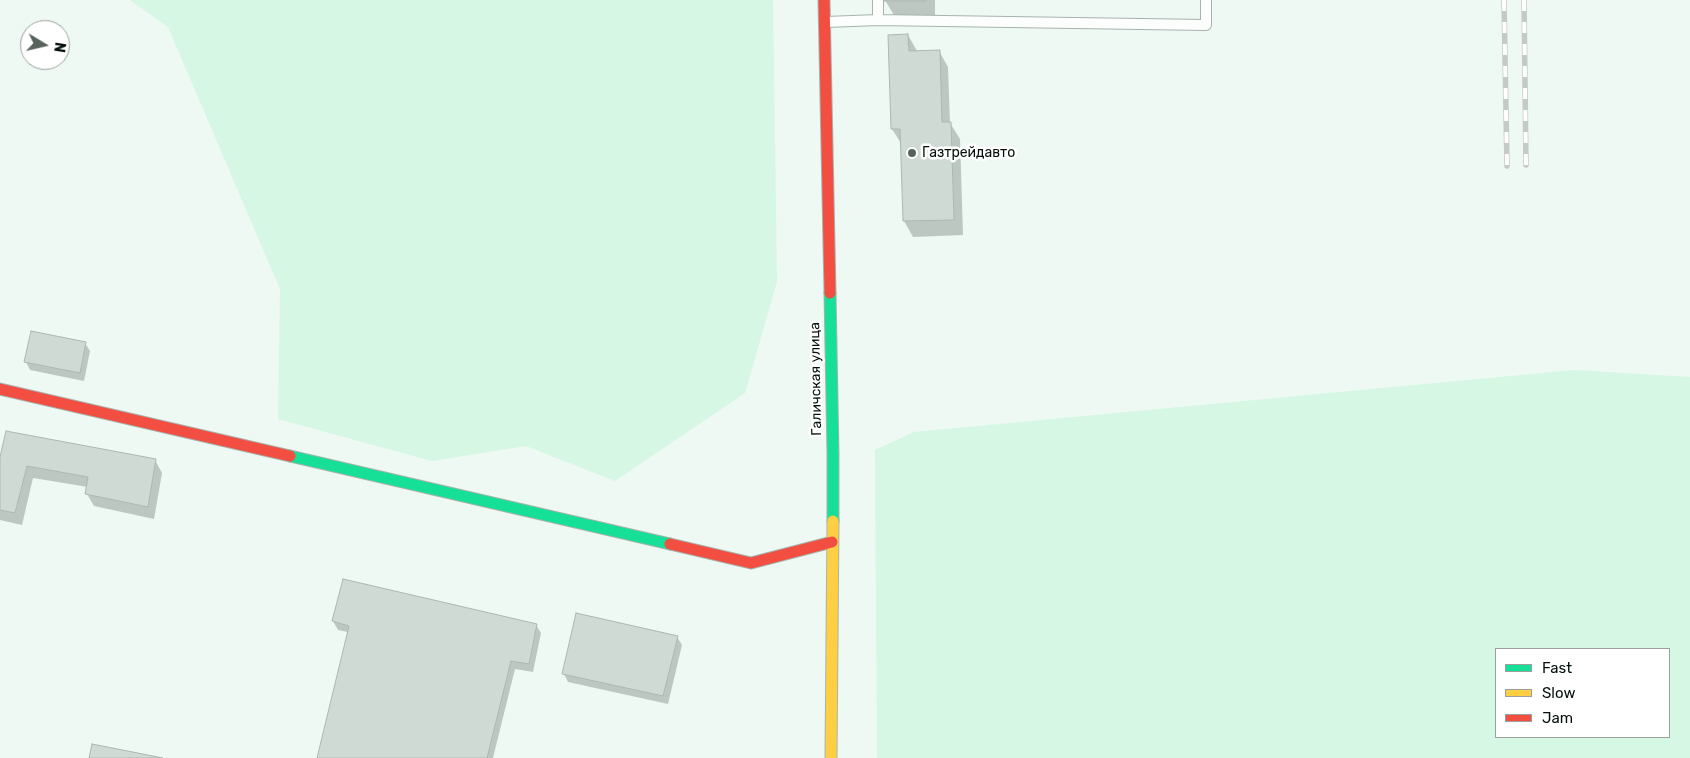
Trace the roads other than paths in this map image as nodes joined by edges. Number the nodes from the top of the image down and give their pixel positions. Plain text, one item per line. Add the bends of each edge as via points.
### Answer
1 (824, 0) edge
2 (878, 0) edge
3 (1206, 0) edge
4 (878, 20) junction
5 (824, 22) junction
6 (0, 389) edge
7 (832, 542) junction
8 (831, 758) edge

1 - 5 street, Галичская улица
2 - 4 lane
3 - 4 lane via 1206,25
4 - 5 lane
5 - 7 street, Галичская улица
6 - 7 street via 751,563
7 - 8 street, Галичская улица

